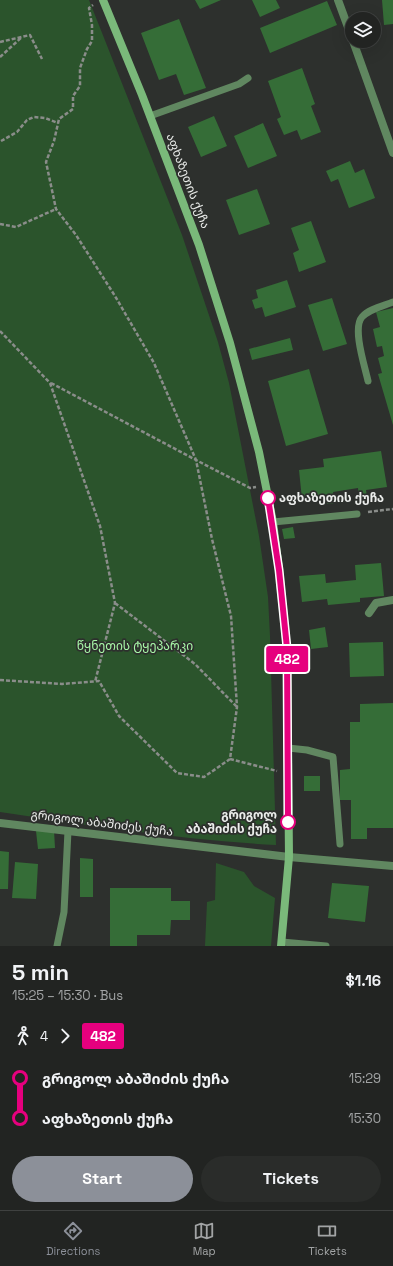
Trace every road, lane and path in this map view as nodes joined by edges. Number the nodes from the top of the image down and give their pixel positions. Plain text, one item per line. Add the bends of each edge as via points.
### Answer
1 (104, 0) edge
2 (338, 0) edge
3 (94, 4) dead end
4 (345, 19) edge
5 (23, 36) junction
6 (0, 42) edge
7 (356, 48) edge
8 (0, 57) edge
9 (42, 59) dead end
10 (248, 78) dead end
11 (150, 116) junction
12 (58, 123) junction
13 (1, 140) dead end
14 (393, 153) edge
15 (56, 209) junction
16 (0, 224) edge
17 (393, 302) edge
18 (0, 330) edge
19 (368, 381) dead end
20 (50, 382) junction
21 (196, 460) junction
22 (255, 487) dead end
23 (393, 509) edge
24 (360, 513) joint
25 (272, 522) junction
26 (393, 600) edge
27 (115, 603) junction
28 (369, 613) dead end
29 (0, 680) edge
30 (95, 682) junction
31 (237, 707) junction
32 (288, 748) junction
33 (230, 759) junction
34 (277, 771) dead end
35 (0, 823) edge
36 (68, 831) junction
37 (340, 844) dead end
38 (289, 857) junction
39 (393, 866) edge
40 (282, 944) edge
41 (57, 946) edge
42 (326, 946) edge

1 - 11 street, აფხაზეთის ქუჩა
2 - 4 street
3 - 12 path via 89,8 92,41 80,68 80,86 73,96 73,109 59,119
5 - 6 path
5 - 8 path
5 - 9 path via 30,35
7 - 14 street
10 - 11 lane via 239,84
11 - 25 street, აფხაზეთის ქუჩა via 200,245 230,343 259,452
12 - 13 path via 45,118 27,120 17,132
12 - 15 path via 46,162
15 - 16 path via 16,227
15 - 21 path via 111,290 154,363
17 - 19 lane via 371,310 358,324 358,338
18 - 20 path
20 - 21 path
20 - 27 path via 100,526
21 - 22 path via 250,488
21 - 31 path via 212,539 232,616
23 - 24 path
24 - 25 lane
25 - 32 street, აფხაზეთის ქუჩა via 287,648
26 - 28 street via 376,603
27 - 30 path
27 - 31 path via 195,664
29 - 30 path via 62,684
30 - 33 path via 99,681 119,716 177,773 204,777
31 - 33 path
32 - 37 lane via 333,757
32 - 38 street, აფხაზეთის ქუჩა
33 - 34 path
35 - 36 street, გრიგოლ აბაშიძეს ქუჩა
36 - 38 street, გრიგოლ აბაშიძეს ქუჩა
36 - 41 lane via 64,912
38 - 39 street, გრიგოლ აბაშიძეს ქუჩა
38 - 40 street, აფხაზეთის ქუჩა
40 - 42 lane

